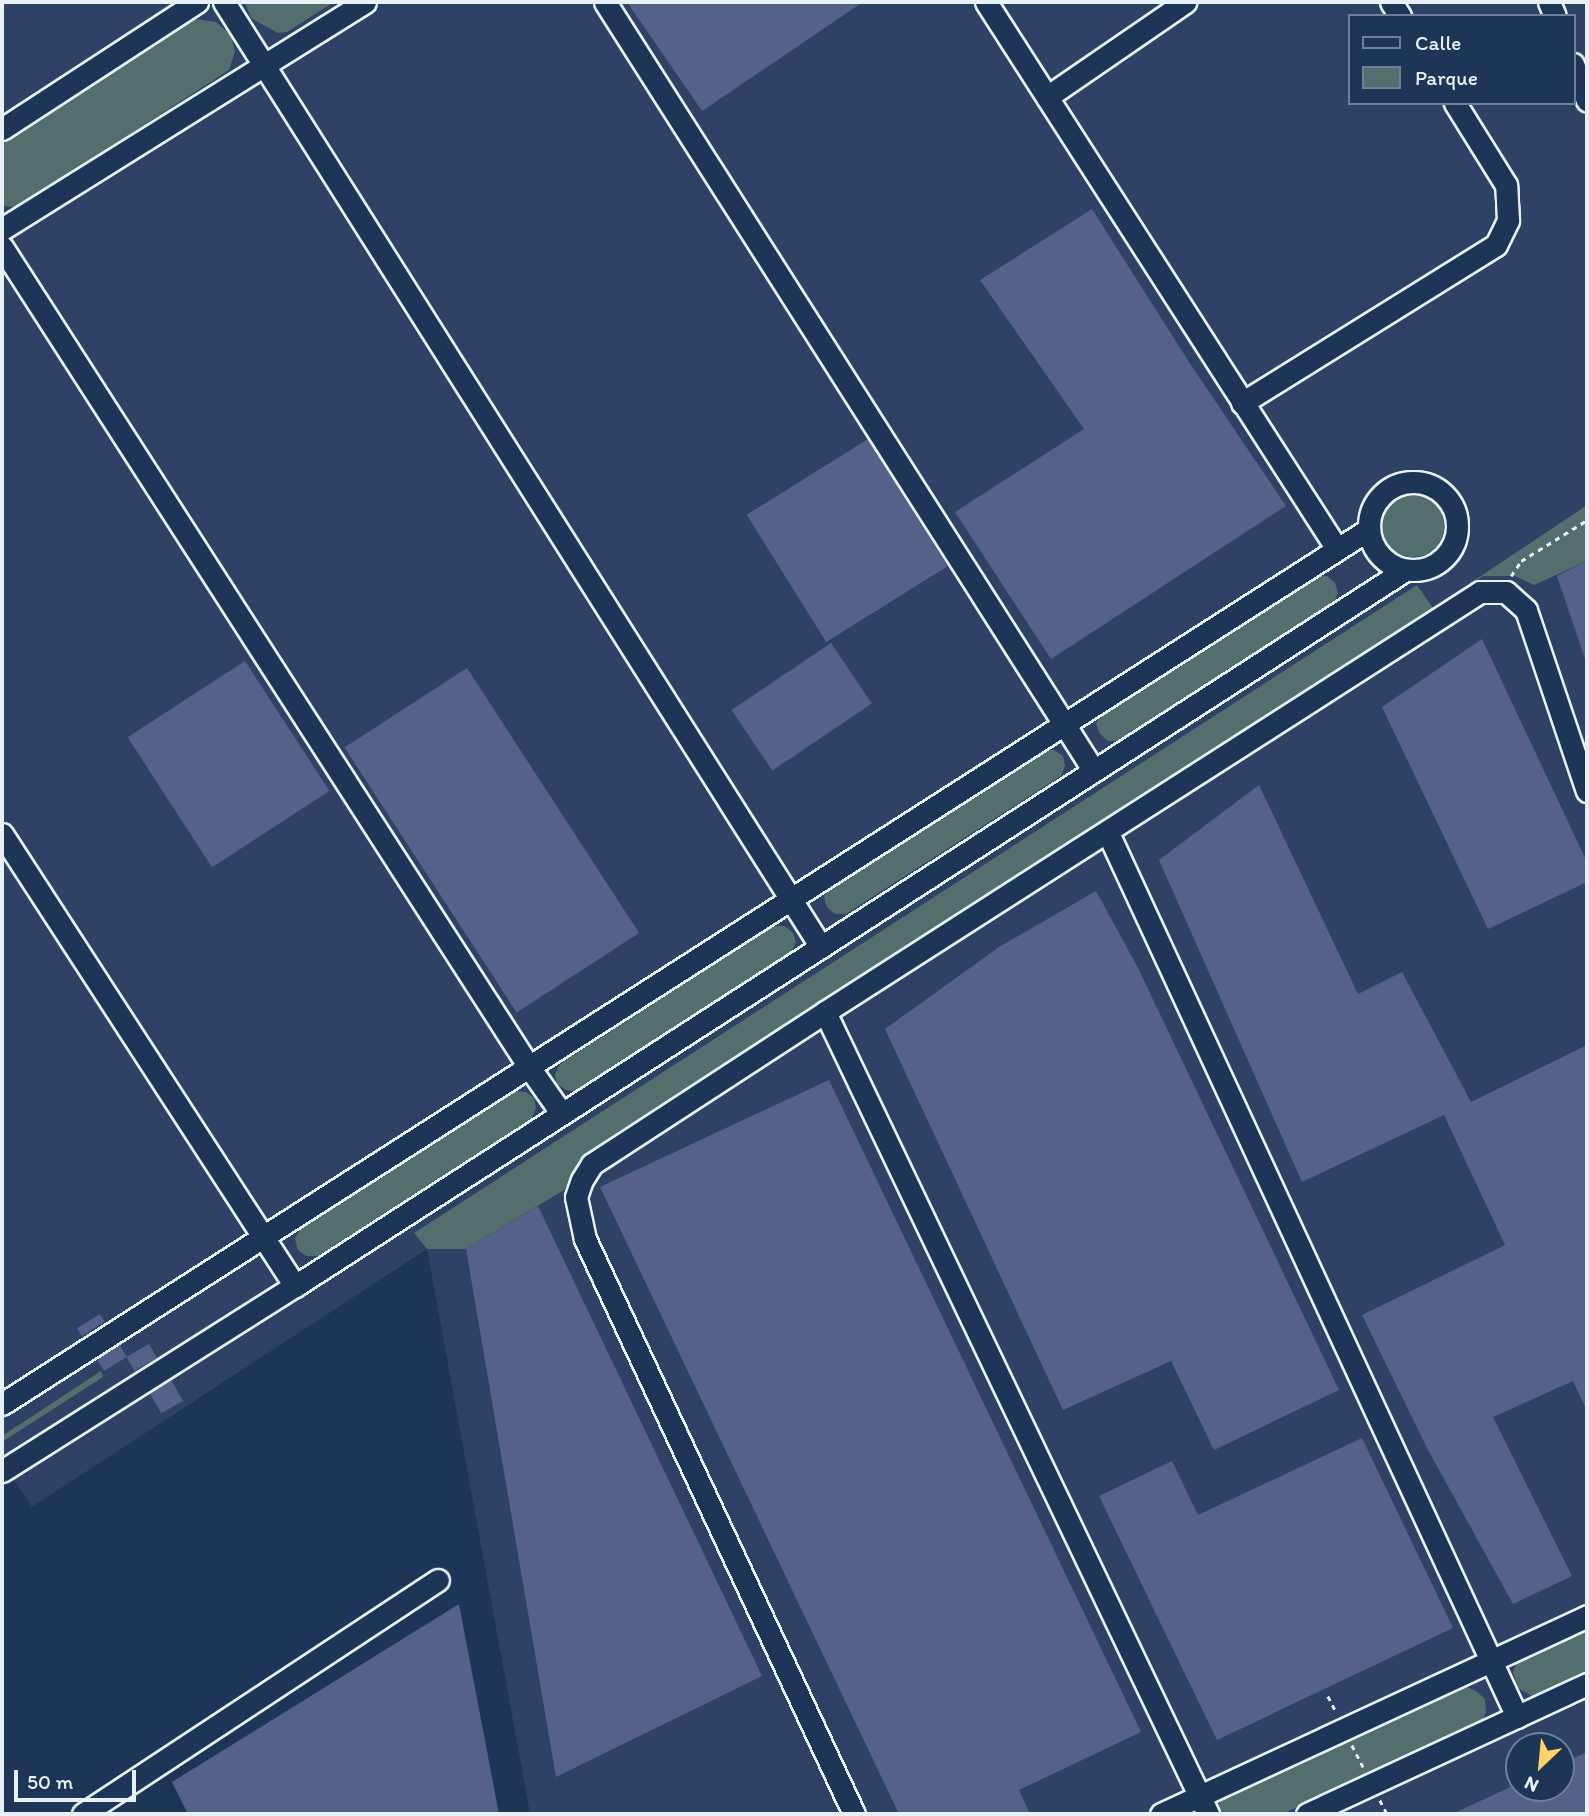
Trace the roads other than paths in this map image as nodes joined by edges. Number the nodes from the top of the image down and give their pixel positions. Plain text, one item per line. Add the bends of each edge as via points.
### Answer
1 (197, 2) edge
2 (224, 2) edge
3 (365, 2) edge
4 (605, 2) edge
5 (986, 2) edge
6 (1185, 2) edge
7 (265, 64) junction
8 (1575, 69) edge
9 (1047, 97) junction
10 (1587, 100) edge
11 (1456, 105) edge
12 (2, 129) edge
13 (2, 229) edge
14 (2, 247) edge
15 (1242, 403) junction
16 (1368, 529) junction
17 (1337, 550) junction
18 (1405, 570) junction
19 (1065, 723) junction
20 (1094, 771) junction
21 (1587, 791) edge
22 (1108, 833) junction
23 (2, 834) edge
24 (789, 900) junction
25 (821, 947) junction
26 (825, 1012) junction
27 (529, 1067) junction
28 (562, 1114) junction
29 (264, 1236) junction
30 (295, 1286) junction
31 (2, 1404) edge
32 (2, 1471) edge
33 (438, 1580) dead end
34 (1587, 1616) edge
35 (1491, 1661) junction
36 (1587, 1684) edge
37 (1517, 1717) junction
38 (1204, 1805) edge
39 (82, 1814) edge
40 (854, 1814) edge
41 (1161, 1814) edge
42 (1307, 1814) edge

1 - 12 lane
2 - 7 lane
3 - 7 lane
4 - 19 lane
5 - 9 lane
6 - 9 lane
7 - 13 lane
7 - 24 lane
8 - 10 lane
9 - 15 lane
11 - 15 lane via 1506,185 1508,220 1496,245
14 - 27 lane
15 - 17 lane
16 - 17 lane
16 - 18 lane via 1381,556
16 - 18 lane via 1377,500 1394,487 1417,482 1444,495 1457,519 1452,547 1433,566
17 - 19 lane
18 - 20 lane
19 - 20 lane
19 - 24 lane
20 - 25 lane
21 - 22 lane via 1526,610 1506,592 1480,592
22 - 26 lane
22 - 35 lane
23 - 29 lane
24 - 25 lane
24 - 27 lane
25 - 28 lane
26 - 38 lane
26 - 40 lane via 592,1164 576,1197 585,1239
27 - 28 lane
27 - 29 lane
28 - 30 lane
29 - 30 lane
29 - 31 lane
30 - 32 lane
33 - 39 lane
34 - 35 lane
35 - 37 lane
35 - 38 lane
36 - 37 lane
37 - 42 lane
38 - 41 lane

